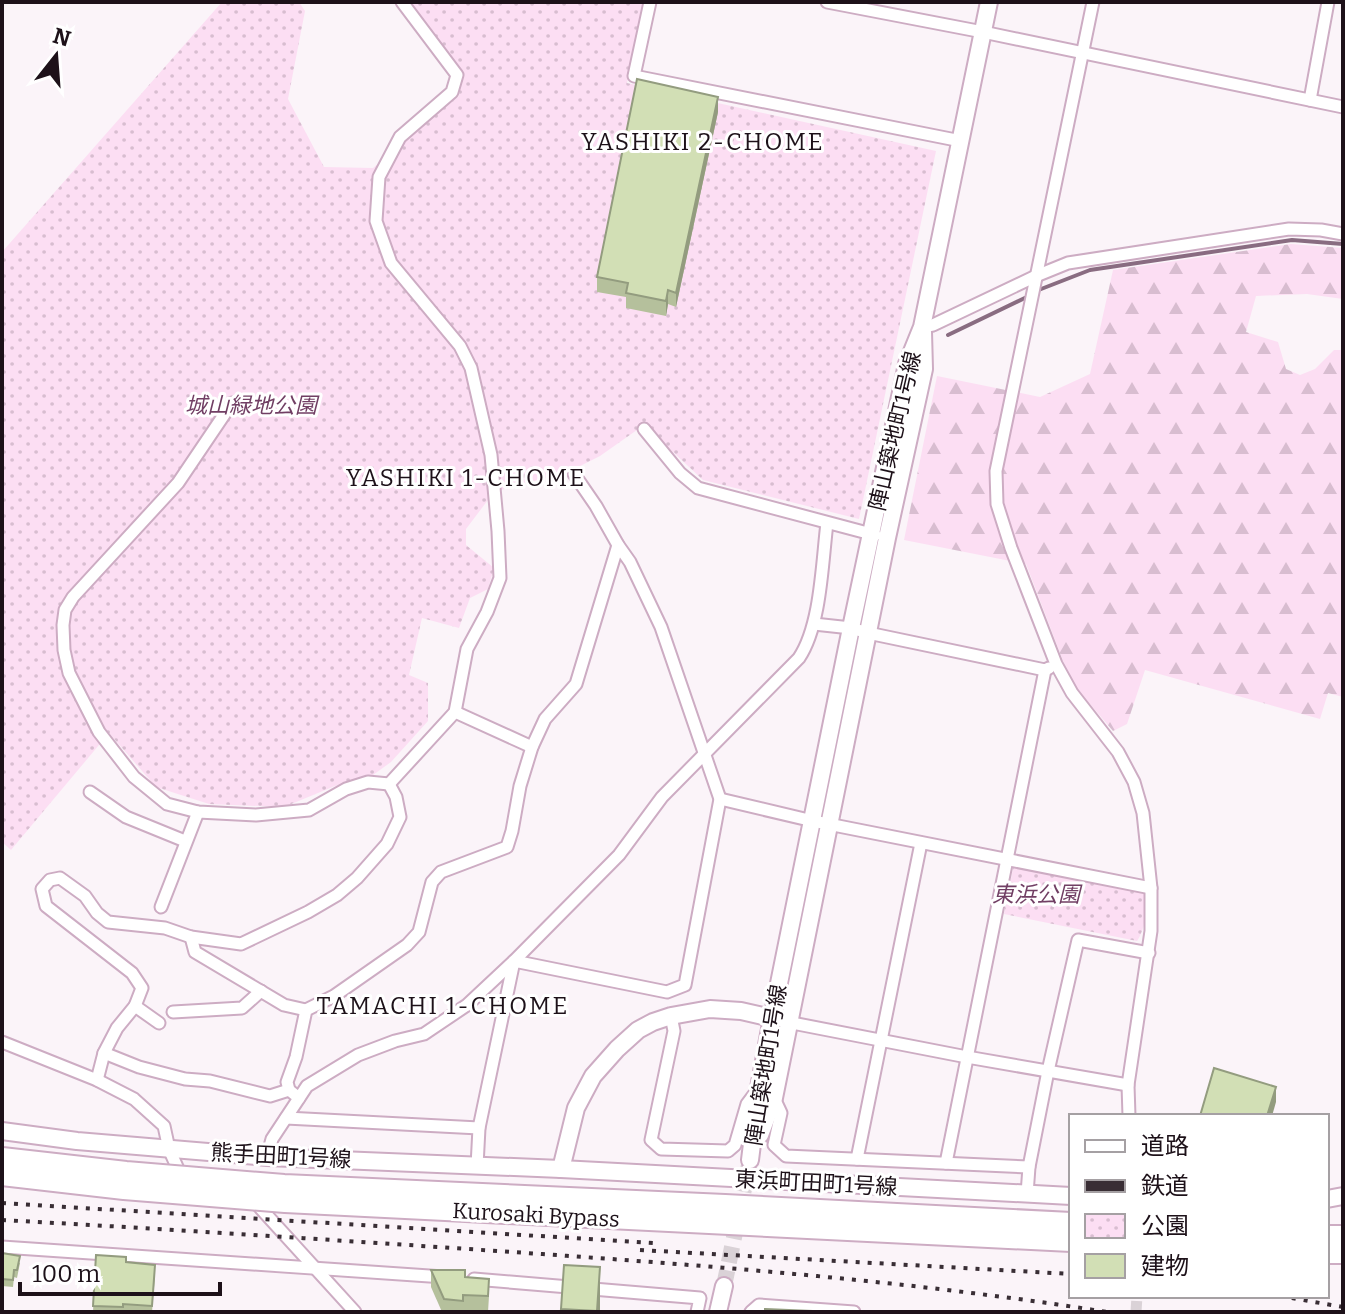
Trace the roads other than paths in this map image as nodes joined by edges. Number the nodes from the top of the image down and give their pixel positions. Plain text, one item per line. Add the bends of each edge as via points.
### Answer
1 (402, 2) edge
2 (650, 2) edge
3 (827, 2) edge
4 (989, 2) edge
5 (1093, 2) edge
6 (1328, 2) edge
7 (983, 32) junction
8 (1082, 53) junction
9 (1310, 100) junction
10 (1343, 107) edge
11 (961, 141) junction
12 (1343, 234) edge
13 (1035, 279) junction
14 (922, 327) junction
15 (232, 403) dead end
16 (644, 429) dead end
17 (574, 474) dead end
18 (827, 523) junction
19 (879, 536) junction
20 (618, 545) junction
21 (814, 624) junction
22 (851, 628) junction
23 (868, 633) junction
24 (1056, 664) junction
25 (1045, 670) junction
26 (455, 712) junction
27 (532, 747) junction
28 (706, 752) junction
29 (389, 784) junction
30 (90, 792) dead end
31 (720, 799) junction
32 (198, 812) junction
33 (813, 821) junction
34 (830, 825) junction
35 (185, 841) junction
36 (921, 843) junction
37 (1006, 859) junction
38 (1151, 888) junction
39 (161, 907) dead end
40 (191, 937) junction
41 (1149, 953) junction
42 (514, 961) junction
43 (261, 991) junction
44 (135, 1006) junction
45 (306, 1010) junction
46 (173, 1012) dead end
47 (671, 1016) junction
48 (772, 1018) junction
49 (790, 1022) junction
50 (159, 1023) dead end
51 (881, 1039) junction
52 (2, 1042) edge
53 (104, 1053) junction
54 (967, 1057) junction
55 (1048, 1071) junction
56 (97, 1080) junction
57 (1128, 1085) junction
58 (759, 1088) junction
59 (289, 1090) junction
60 (299, 1098) junction
61 (774, 1098) junction
62 (1129, 1114) edge
63 (286, 1118) junction
64 (479, 1128) junction
65 (2, 1131) edge
66 (169, 1149) junction
67 (267, 1157) junction
68 (2, 1158) edge
69 (857, 1159) junction
70 (946, 1163) junction
71 (477, 1166) junction
72 (1029, 1167) junction
73 (561, 1169) junction
74 (2, 1175) edge
75 (1027, 1194) junction
76 (1069, 1196) edge
77 (1069, 1223) edge
78 (1069, 1241) edge
79 (2, 1247) edge
80 (315, 1267) junction
81 (724, 1286) tunnel mouth
82 (355, 1312) edge
83 (697, 1312) edge
84 (718, 1312) edge
85 (751, 1312) edge
86 (854, 1312) edge

1 - 26 street via 457,75 452,92 400,137 379,177 376,221 391,263 460,346 471,368 491,455 498,531 500,578 467,649
2 - 11 street via 634,76
3 - 7 street
4 - 7 street, 陣山築地町1号線
5 - 8 street
6 - 9 street
7 - 8 street
7 - 11 street, 陣山築地町1号線
8 - 9 street
8 - 13 street
9 - 10 street
11 - 14 street, 陣山築地町1号線
12 - 13 street via 1289,229 1068,263
13 - 14 street
13 - 24 street via 996,471 997,504
14 - 19 street, 陣山築地町1号線 via 924,369
15 - 32 street via 178,483 73,597 63,625 69,673 99,732 134,777 167,804
16 - 18 street via 698,488
17 - 20 street
18 - 19 street
18 - 21 street
19 - 22 street, 陣山築地町1号線
19 - 23 street, 陣山築地町1号線
20 - 27 street via 576,684 545,719
20 - 28 street via 661,627
21 - 22 street
21 - 28 street via 799,658
22 - 23 street
22 - 33 street, 陣山築地町1号線
23 - 25 street
23 - 34 street, 陣山築地町1号線
24 - 25 street
24 - 38 street via 1134,782
25 - 37 street
26 - 27 street
26 - 29 street
27 - 45 street via 507,847 441,872 432,882 419,932 407,945
28 - 31 street
28 - 42 street via 662,797 619,855
29 - 32 street via 368,782 346,789 309,810 256,815
29 - 40 street via 400,817 394,830 337,895 241,944
30 - 35 street via 126,817
31 - 33 street
31 - 42 street via 685,985 667,992
32 - 35 street
33 - 34 street
33 - 48 street, 陣山築地町1号線
34 - 36 street
34 - 49 street, 陣山築地町1号線
35 - 39 street
36 - 37 street
36 - 51 street
37 - 38 street
37 - 54 street
38 - 41 street
40 - 43 street via 195,952
40 - 44 street via 165,928 108,922 60,878 42,889 46,906 132,973 142,988
41 - 55 street via 1078,940
41 - 57 street
42 - 60 street via 467,1005 424,1034 358,1055 307,1086
42 - 64 street
43 - 45 street
43 - 46 street via 242,1008
44 - 50 street
44 - 53 street
45 - 59 street
47 - 48 street via 710,1009
47 - 58 street via 674,1031 651,1140 661,1149 728,1151
47 - 73 street via 638,1030 593,1076 576,1108
48 - 49 street
48 - 58 street, 陣山築地町1号線
49 - 51 street
49 - 61 street, 陣山築地町1号線
51 - 54 street
51 - 69 street
52 - 56 street
53 - 56 street
53 - 59 street via 185,1079 270,1096
54 - 55 street
54 - 70 street
55 - 57 street
55 - 72 street
56 - 66 street via 134,1099 164,1126
57 - 62 street
58 - 61 street, 陣山築地町1号線 via 750,1160
59 - 60 street
60 - 63 street
61 - 69 street via 781,1113 774,1145 786,1156
63 - 64 street
63 - 67 street
64 - 71 street
65 - 66 street, 熊手田町1号線
66 - 67 street, 熊手田町1号線
66 - 80 street via 185,1186 238,1191 248,1197
67 - 71 street, 熊手田町1号線
68 - 77 highway, Kurosaki Bypass, bridge via 284,1185
69 - 70 street
70 - 72 street
71 - 73 street, 熊手田町1号線
72 - 75 street
73 - 75 street, 東浜町田町1号線
74 - 78 highway, Kurosaki Bypass, bridge via 285,1202
75 - 76 street, 東浜町田町1号線
79 - 80 street
80 - 82 street
80 - 83 street via 700,1298
81 - 84 street
85 - 86 street via 759,1305

